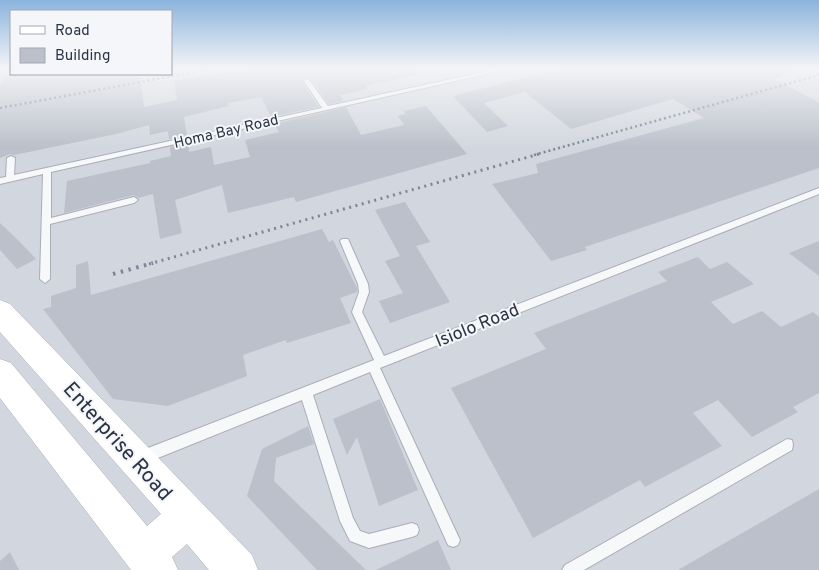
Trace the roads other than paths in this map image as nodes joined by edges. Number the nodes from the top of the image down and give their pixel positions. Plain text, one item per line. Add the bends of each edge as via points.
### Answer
1 (316, 95) edge
2 (388, 95) edge
3 (326, 108) junction
4 (11, 158) dead end
5 (47, 171) junction
6 (10, 179) junction
7 (0, 181) edge
8 (819, 191) edge
9 (134, 200) dead end
10 (46, 222) junction
11 (345, 241) dead end
12 (45, 279) dead end
13 (0, 312) edge
14 (377, 364) junction
15 (0, 373) edge
16 (306, 393) junction
17 (788, 445) dead end
18 (135, 460) junction
19 (187, 517) junction
20 (412, 530) dead end
21 (453, 540) dead end
22 (151, 562) edge
23 (237, 570) edge
24 (570, 570) edge

1 - 3 lane
2 - 3 lane, Homa Bay Road
3 - 5 lane, Homa Bay Road
4 - 6 lane
5 - 6 lane, Homa Bay Road
5 - 10 lane
6 - 7 lane, Homa Bay Road
8 - 14 lane, Isiolo Road
9 - 10 lane
10 - 12 lane
11 - 14 lane via 364,284 357,312
13 - 18 main road, Enterprise Road
14 - 16 lane, Isiolo Road
14 - 21 lane
15 - 22 main road
16 - 18 lane, Isiolo Road
16 - 20 lane via 347,521 355,536 369,541
17 - 24 lane
18 - 19 main road, Enterprise Road
19 - 22 main road
19 - 23 main road, Enterprise Road

